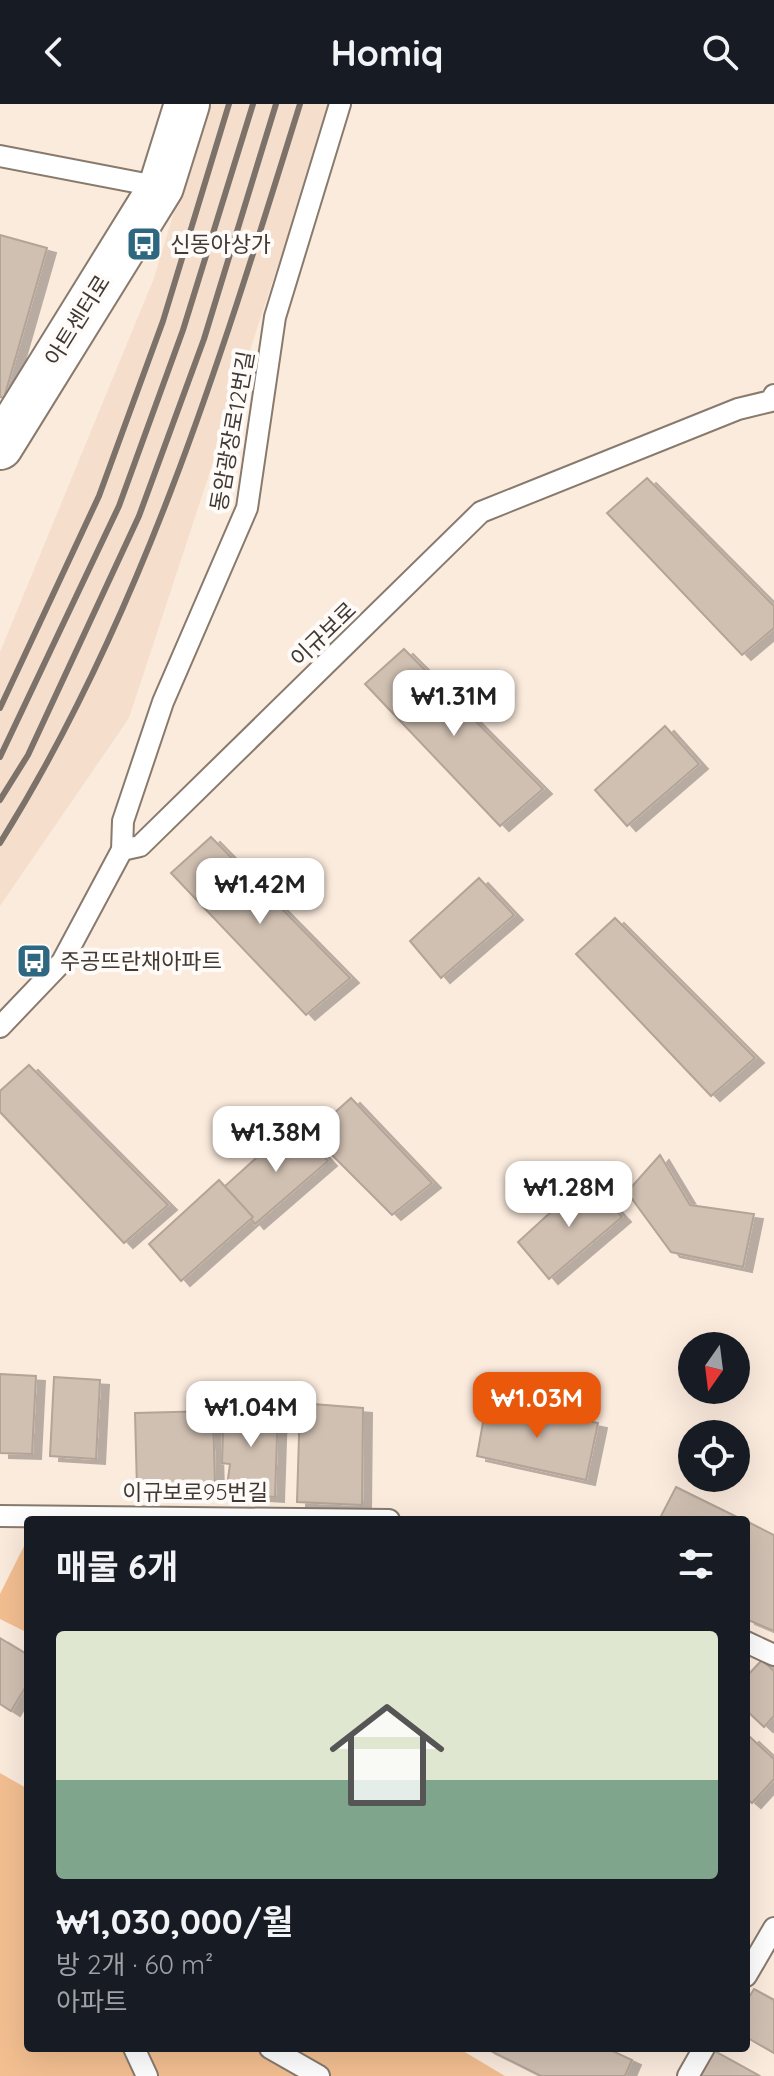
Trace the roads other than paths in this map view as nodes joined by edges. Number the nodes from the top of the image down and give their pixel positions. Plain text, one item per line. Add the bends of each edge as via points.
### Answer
1 (187, 104) edge
2 (340, 104) edge
3 (0, 156) edge
4 (161, 187) junction
5 (773, 401) edge
6 (0, 447) edge
7 (122, 850) junction
8 (0, 1027) edge
9 (0, 1516) edge
10 (24, 1516) edge
11 (750, 1644) edge
12 (774, 1655) edge
13 (774, 1928) edge
14 (750, 1969) edge
15 (136, 2052) edge
16 (277, 2052) edge
17 (702, 2052) edge
18 (147, 2076) edge
19 (319, 2076) edge
20 (688, 2076) edge

1 - 4 street, 아트센터로
2 - 7 lane, 동암광장로12번길 via 275,317 247,508 163,702 123,821
3 - 4 lane
4 - 6 street, 아트센터로
5 - 7 lane, 이규보로 via 738,409 481,512 140,846
7 - 8 lane via 62,962
9 - 10 lane, 이규보로95번길
11 - 12 lane
13 - 14 lane
15 - 18 lane
16 - 19 lane
17 - 20 lane

